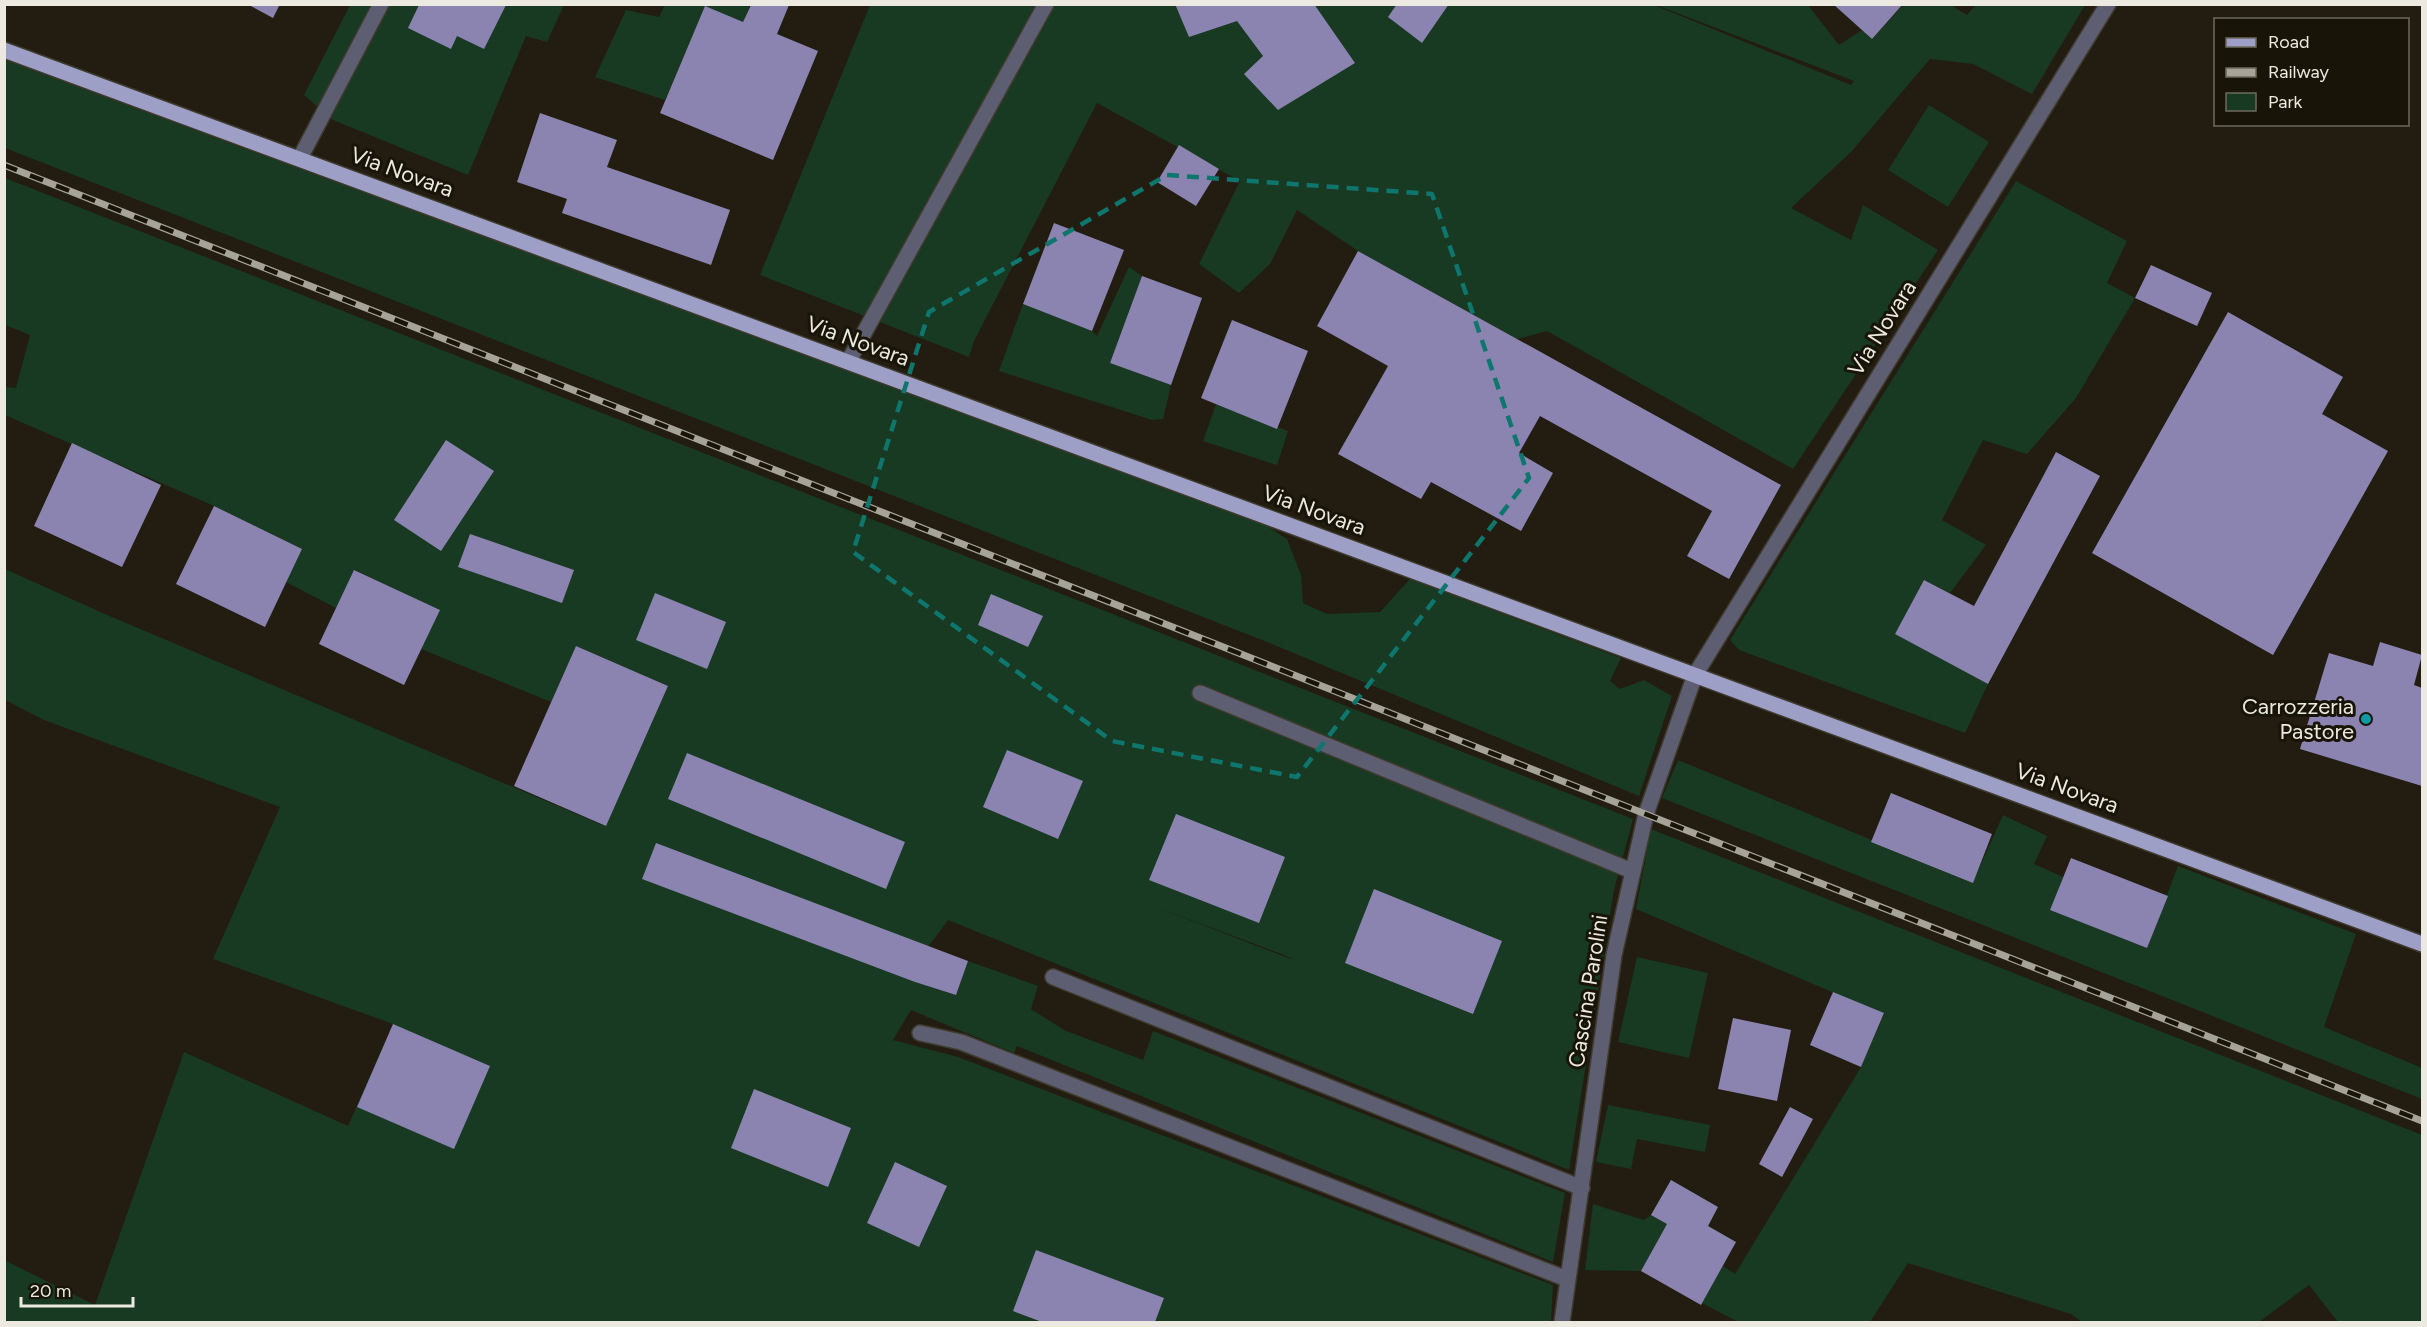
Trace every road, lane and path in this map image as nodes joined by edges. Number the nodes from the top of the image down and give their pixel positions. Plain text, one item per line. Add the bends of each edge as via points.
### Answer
1 (381, 4) edge
2 (1046, 4) edge
3 (2108, 4) edge
4 (4, 50) edge
5 (300, 158) junction
6 (848, 362) junction
7 (1695, 675) junction
8 (1200, 693) dead end
9 (1632, 871) junction
10 (2422, 944) edge
11 (1053, 977) dead end
12 (920, 1033) dead end
13 (1582, 1188) junction
14 (1567, 1279) junction
15 (1562, 1323) edge

1 - 5 street
2 - 6 street
3 - 7 street, Via Novara
4 - 5 main road, Via Novara
5 - 6 main road, Via Novara
6 - 7 main road, Via Novara
7 - 9 street, Cascina Parolini via 1646,814
7 - 10 main road, Via Novara
8 - 9 street
9 - 13 street, Cascina Parolini via 1614,955
11 - 13 street
12 - 14 street via 961,1042
13 - 14 street, Cascina Parolini
14 - 15 street, Cascina Parolini

